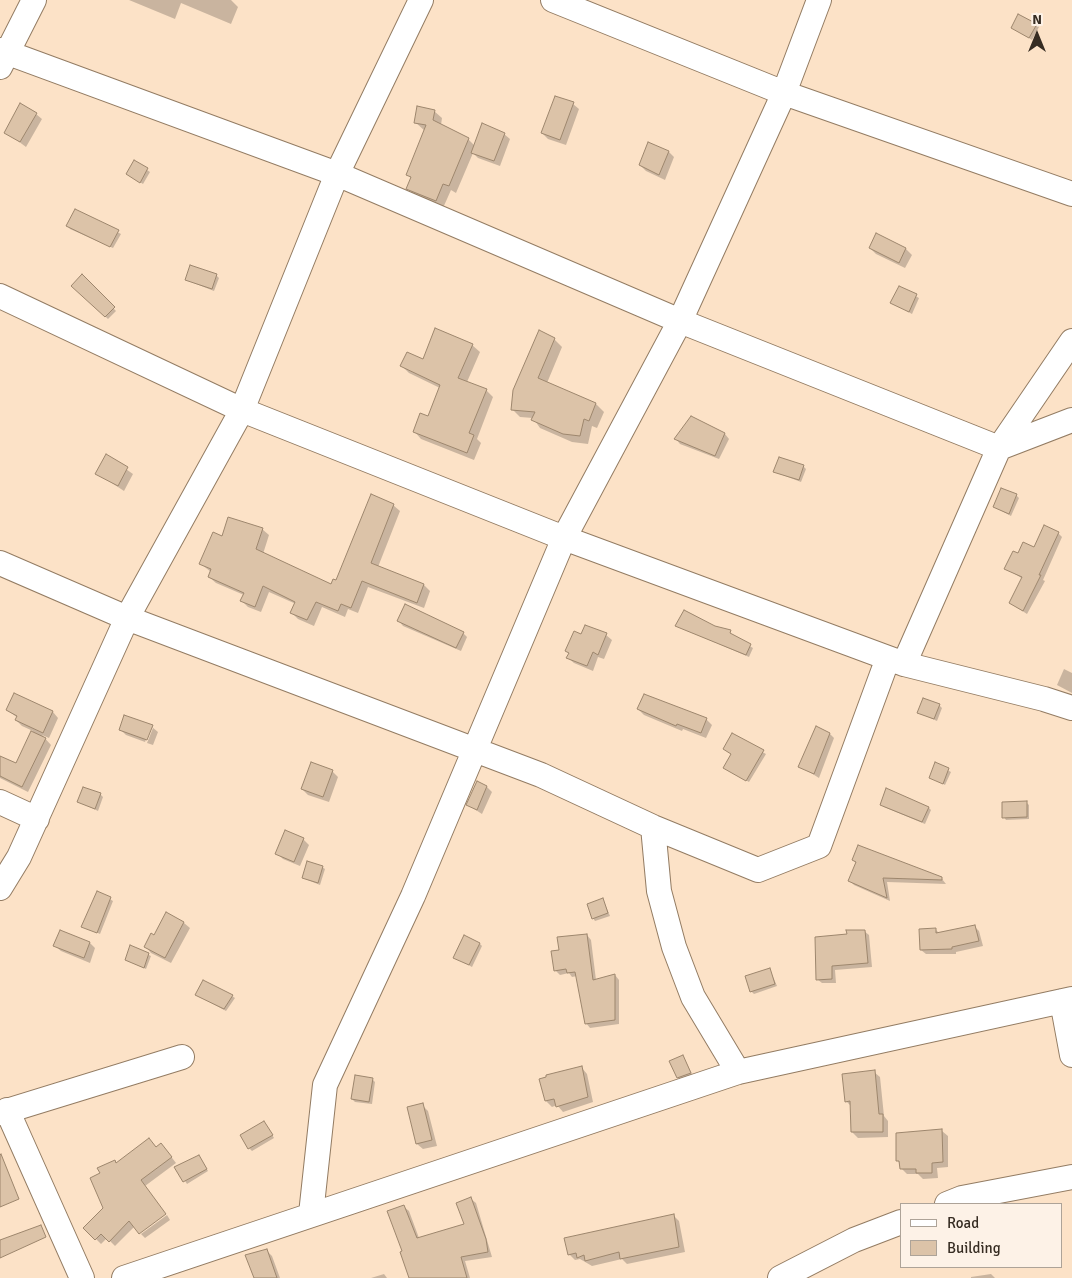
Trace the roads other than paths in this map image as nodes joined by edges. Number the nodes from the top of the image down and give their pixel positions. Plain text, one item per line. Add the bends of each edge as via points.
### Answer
1 (34, 0) edge
2 (421, 0) edge
3 (554, 0) edge
4 (819, 0) edge
5 (2, 57) edge
6 (784, 93) junction
7 (337, 174) junction
8 (1072, 194) edge
9 (0, 296) edge
10 (680, 321) junction
11 (1072, 341) edge
12 (242, 410) junction
13 (1072, 420) edge
14 (999, 448) junction
15 (564, 538) junction
16 (0, 563) edge
17 (127, 618) junction
18 (896, 661) junction
19 (1072, 708) edge
20 (474, 749) junction
21 (0, 802) edge
22 (38, 819) junction
23 (653, 827) junction
24 (0, 888) edge
25 (1067, 1000) edge
26 (1072, 1055) edge
27 (182, 1057) dead end
28 (738, 1072) junction
29 (3, 1112) edge
30 (1072, 1177) edge
31 (950, 1203) edge
32 (311, 1214) junction
33 (900, 1222) edge
34 (82, 1278) edge
35 (124, 1278) edge
36 (780, 1278) edge

1 - 5 street
2 - 7 street
3 - 6 street
4 - 6 street
5 - 7 street
6 - 8 street
6 - 10 street
7 - 10 street
7 - 12 street
9 - 12 street
10 - 14 street
10 - 15 street
11 - 14 street
12 - 15 street
12 - 17 street
13 - 14 street
14 - 18 street
15 - 18 street
15 - 20 street
16 - 17 street
17 - 20 street
17 - 22 street
18 - 19 street
18 - 23 street via 819,846 758,870
20 - 23 street via 540,775
20 - 32 street via 413,896 325,1086
21 - 22 street
22 - 24 street
23 - 28 street via 659,891 674,947 693,997
25 - 26 street
25 - 28 street
27 - 29 street
28 - 32 street
29 - 34 street
30 - 31 street
32 - 35 street
33 - 36 street via 854,1240

